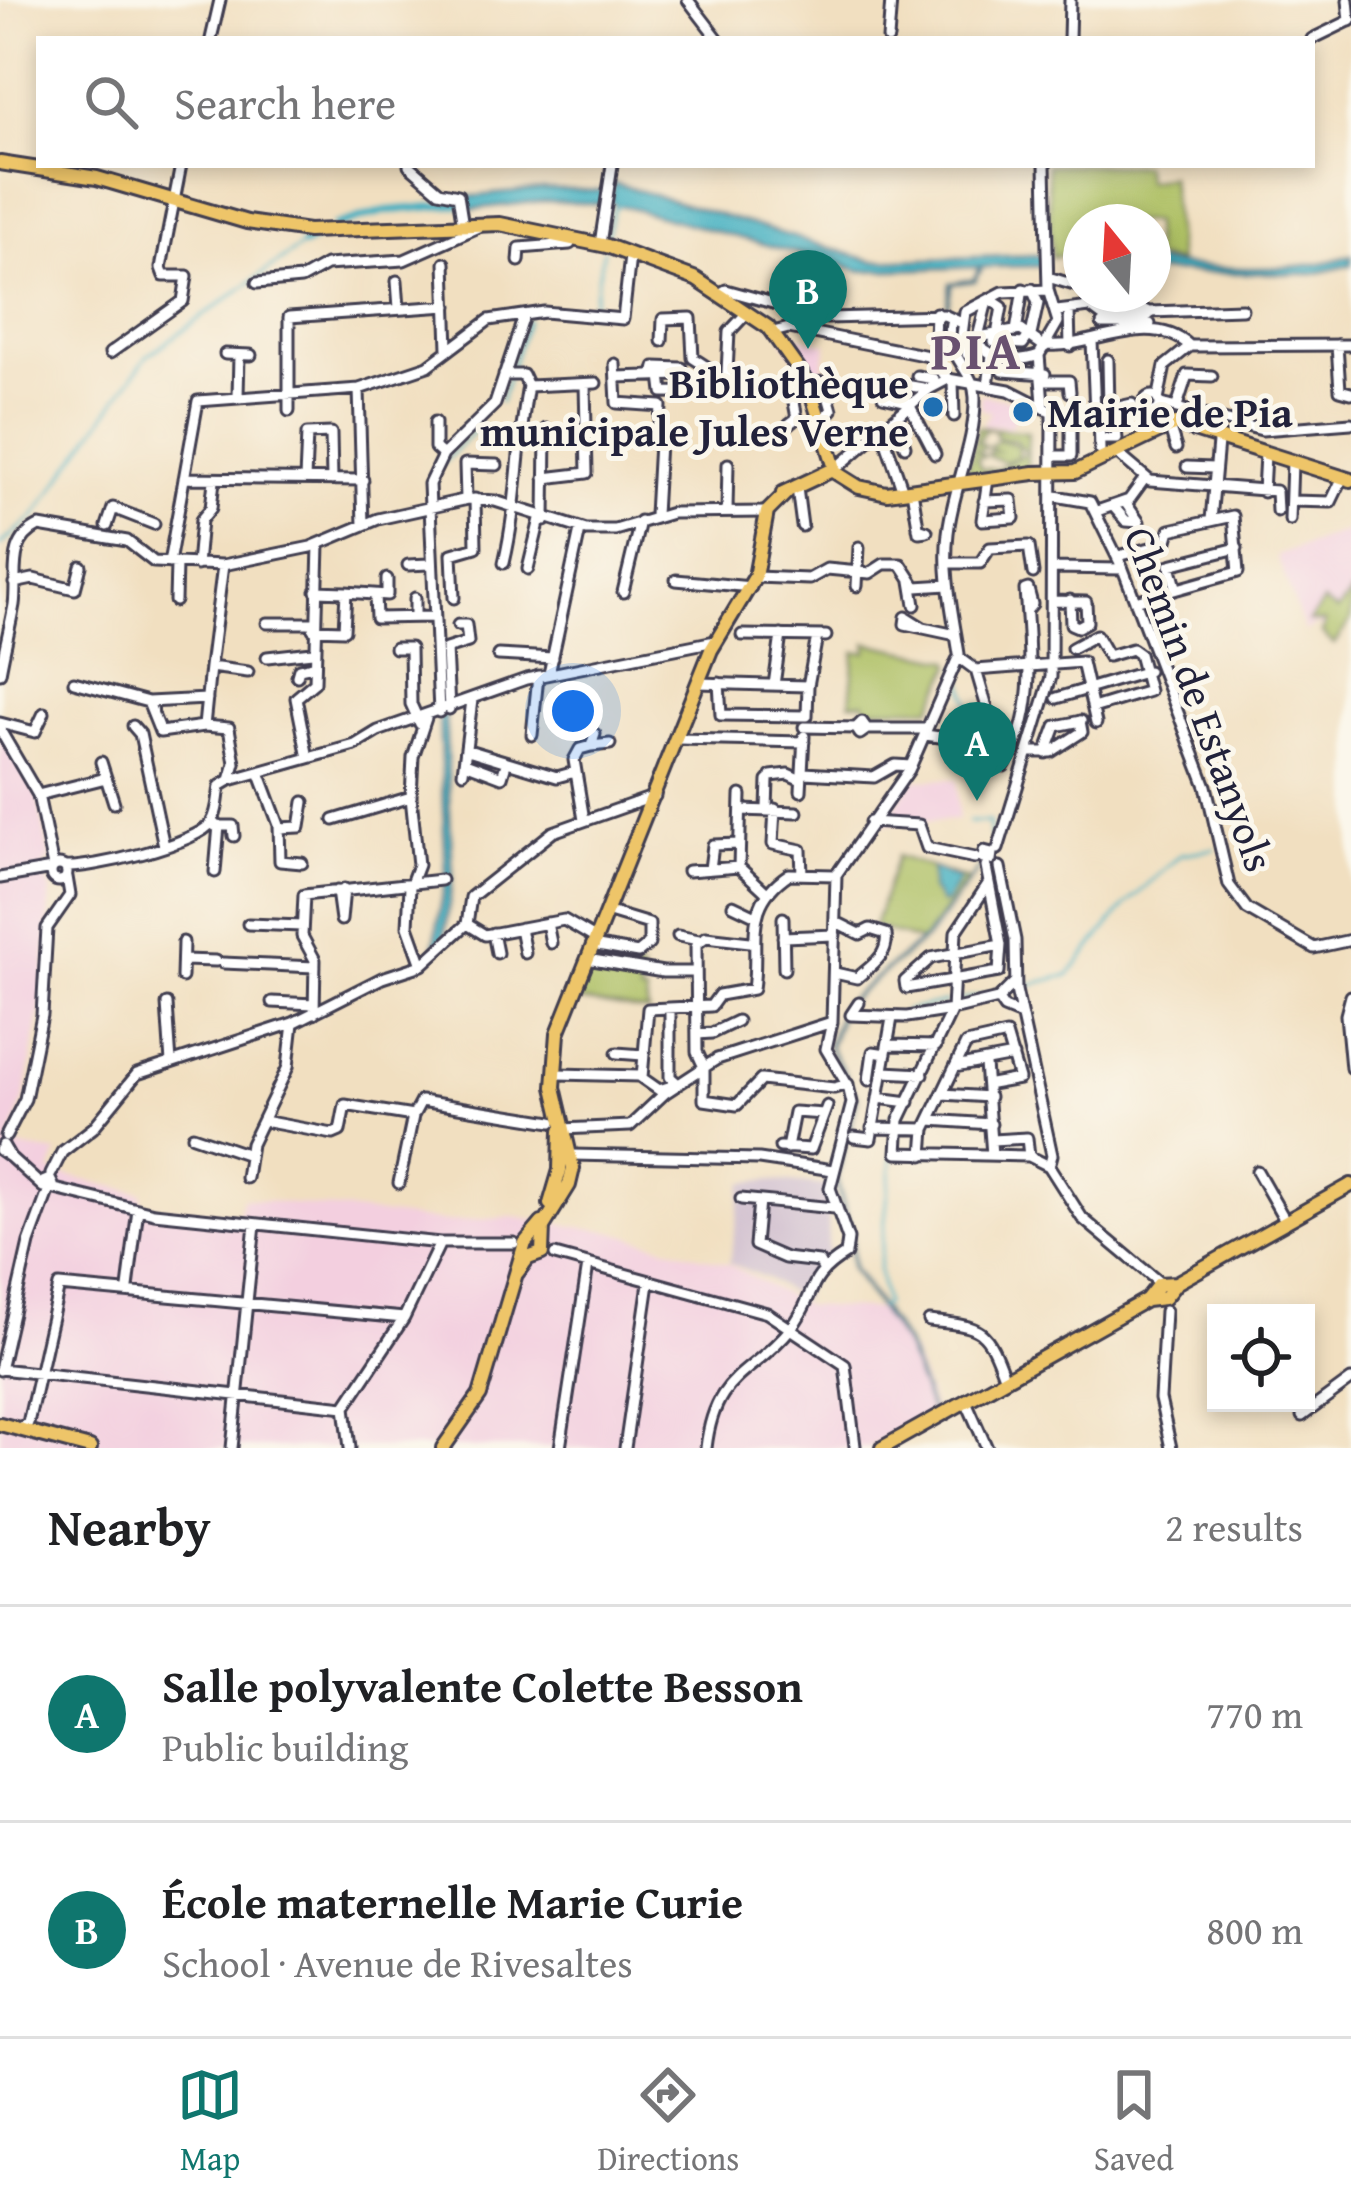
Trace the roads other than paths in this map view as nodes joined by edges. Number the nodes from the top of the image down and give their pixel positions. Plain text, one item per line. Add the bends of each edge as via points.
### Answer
1 (220, 0) edge
2 (688, 0) edge
3 (891, 0) edge
4 (1070, 0) edge
5 (1348, 0) edge
6 (1350, 21) edge
7 (213, 36) edge
8 (716, 36) edge
9 (888, 36) edge
10 (1069, 36) edge
11 (1315, 38) edge
12 (0, 163) edge
13 (181, 168) edge
14 (413, 168) edge
15 (613, 168) edge
16 (1045, 168) edge
17 (178, 200) junction
18 (462, 220) junction
19 (483, 225) junction
20 (600, 246) junction
21 (630, 256) junction
22 (519, 261) dead end
23 (445, 263) dead end
24 (1048, 273) junction
25 (1063, 279) edge
26 (398, 281) dead end
27 (257, 283) dead end
28 (1025, 293) junction
29 (719, 294) junction
30 (988, 300) junction
31 (447, 306) junction
32 (1063, 307) edge
33 (399, 308) junction
34 (1242, 309) dead end
35 (1063, 311) edge
36 (1064, 312) edge
37 (1094, 312) edge
38 (1134, 312) edge
39 (936, 313) junction
40 (745, 315) junction
41 (524, 316) junction
42 (958, 317) junction
43 (1149, 321) junction
44 (1102, 324) dead end
45 (1115, 324) junction
46 (773, 332) junction
47 (1012, 335) junction
48 (662, 341) dead end
49 (971, 346) junction
50 (1067, 346) junction
51 (1093, 346) junction
52 (1190, 346) junction
53 (1344, 346) edge
54 (448, 349) junction
55 (110, 353) dead end
56 (225, 354) dead end
57 (1005, 358) junction
58 (935, 362) junction
59 (1042, 363) junction
60 (615, 364) dead end
61 (1078, 364) dead end
62 (1095, 366) junction
63 (1003, 371) junction
64 (508, 375) junction
65 (917, 376) dead end
66 (1212, 376) dead end
67 (616, 377) junction
68 (1078, 379) dead end
69 (951, 380) junction
70 (1095, 380) junction
71 (808, 383) junction
72 (893, 383) dead end
73 (975, 383) junction
74 (1345, 384) edge
75 (528, 386) junction
76 (791, 387) junction
77 (932, 387) junction
78 (994, 387) junction
79 (359, 389) junction
80 (662, 391) junction
81 (707, 392) junction
82 (1070, 392) dead end
83 (726, 393) junction
84 (1351, 393) edge
85 (288, 394) junction
86 (238, 396) junction
87 (883, 396) dead end
88 (1025, 396) junction
89 (912, 404) junction
90 (1159, 405) junction
91 (661, 406) junction
92 (1177, 406) junction
93 (1047, 408) junction
94 (289, 411) dead end
95 (1104, 411) junction
96 (1071, 415) junction
97 (954, 416) dead end
98 (896, 418) junction
99 (918, 419) junction
100 (435, 422) dead end
101 (1351, 423) edge
102 (789, 424) dead end
103 (1173, 427) junction
104 (546, 429) dead end
105 (882, 430) junction
106 (901, 434) junction
107 (1218, 442) junction
108 (905, 446) dead end
109 (1176, 448) dead end
110 (934, 454) dead end
111 (1118, 454) junction
112 (1265, 454) junction
113 (443, 455) junction
114 (1053, 456) junction
115 (1292, 462) junction
116 (728, 464) dead end
117 (497, 465) dead end
118 (1187, 467) dead end
119 (1213, 468) junction
120 (838, 471) junction
121 (1055, 473) junction
122 (184, 478) junction
123 (545, 478) junction
124 (988, 478) junction
125 (1144, 478) junction
126 (1347, 478) edge
127 (305, 479) junction
128 (332, 480) junction
129 (364, 480) junction
130 (214, 481) junction
131 (958, 484) junction
132 (1212, 486) junction
133 (1256, 489) junction
134 (792, 490) junction
135 (908, 491) junction
136 (1055, 496) junction
137 (470, 499) junction
138 (983, 501) junction
139 (1292, 501) junction
140 (431, 505) junction
141 (517, 510) junction
142 (727, 510) junction
143 (765, 511) junction
144 (1096, 511) junction
145 (1277, 511) dead end
146 (655, 515) junction
147 (542, 520) junction
148 (1211, 520) junction
149 (1290, 520) dead end
150 (640, 521) junction
151 (154, 524) dead end
152 (363, 525) junction
153 (107, 526) dead end
154 (802, 526) dead end
155 (918, 528) dead end
156 (580, 530) junction
157 (319, 544) junction
158 (859, 547) dead end
159 (1237, 548) junction
160 (1118, 556) junction
161 (172, 563) junction
162 (503, 563) dead end
163 (946, 563) junction
164 (430, 564) junction
165 (197, 565) junction
166 (223, 565) junction
167 (408, 565) dead end
168 (81, 566) dead end
169 (1053, 568) junction
170 (528, 569) dead end
171 (1123, 569) junction
172 (1029, 570) dead end
173 (387, 579) dead end
174 (676, 580) dead end
175 (857, 580) junction
176 (911, 581) junction
177 (753, 582) junction
178 (14, 584) junction
179 (948, 585) junction
180 (1176, 587) junction
181 (316, 590) junction
182 (346, 592) junction
183 (623, 592) dead end
184 (375, 595) junction
185 (415, 598) dead end
186 (454, 598) dead end
187 (175, 601) dead end
188 (1054, 601) junction
189 (1135, 601) junction
190 (915, 605) dead end
191 (1027, 610) dead end
192 (415, 617) junction
193 (431, 617) junction
194 (268, 623) dead end
195 (458, 625) dead end
196 (314, 626) junction
197 (922, 627) dead end
198 (956, 634) junction
199 (742, 635) dead end
200 (781, 635) junction
201 (715, 641) junction
202 (394, 648) dead end
203 (1072, 648) junction
204 (312, 652) junction
205 (498, 655) dead end
206 (267, 656) dead end
207 (553, 658) junction
208 (959, 658) junction
209 (1071, 664) junction
210 (1052, 665) junction
211 (313, 666) junction
212 (210, 667) junction
213 (1031, 667) junction
214 (1159, 668) junction
215 (976, 670) junction
216 (248, 672) dead end
217 (1144, 672) junction
218 (0, 673) edge
219 (544, 675) junction
220 (297, 676) dead end
221 (74, 682) dead end
222 (698, 683) junction
223 (719, 683) junction
224 (774, 685) junction
225 (808, 686) junction
226 (1090, 688) junction
227 (1057, 698) dead end
228 (207, 699) junction
229 (468, 702) junction
230 (148, 703) junction
231 (44, 713) dead end
232 (433, 714) junction
233 (1095, 716) junction
234 (1080, 721) junction
235 (805, 723) junction
236 (133, 726) dead end
237 (204, 726) junction
238 (0, 727) edge
239 (926, 732) junction
240 (595, 734) dead end
241 (532, 735) dead end
242 (962, 740) dead end
243 (804, 742) junction
244 (610, 744) dead end
245 (675, 744) junction
246 (591, 746) junction
247 (4, 749) edge
248 (468, 750) junction
249 (1030, 752) junction
250 (1046, 753) junction
251 (308, 758) junction
252 (101, 762) dead end
253 (506, 763) junction
254 (911, 766) junction
255 (259, 772) junction
256 (575, 772) junction
257 (106, 778) junction
258 (230, 780) junction
259 (802, 781) junction
260 (38, 795) junction
261 (741, 795) dead end
262 (656, 796) junction
263 (411, 797) junction
264 (304, 802) dead end
265 (114, 803) dead end
266 (771, 809) junction
267 (741, 810) junction
268 (796, 812) dead end
269 (334, 820) dead end
270 (584, 820) junction
271 (870, 822) junction
272 (214, 825) junction
273 (279, 828) junction
274 (234, 836) dead end
275 (739, 844) junction
276 (164, 846) junction
277 (989, 858) junction
278 (302, 863) dead end
279 (740, 867) junction
280 (710, 869) junction
281 (688, 871) dead end
282 (60, 872) junction
283 (214, 872) dead end
284 (802, 874) junction
285 (836, 875) junction
286 (0, 878) edge
287 (441, 880) dead end
288 (412, 882) junction
289 (618, 882) junction
290 (988, 888) junction
291 (767, 893) junction
292 (734, 905) dead end
293 (608, 906) junction
294 (754, 915) junction
295 (783, 918) dead end
296 (255, 923) dead end
297 (467, 923) junction
298 (547, 923) junction
299 (302, 926) junction
300 (520, 928) junction
301 (837, 930) junction
302 (493, 934) junction
303 (678, 936) dead end
304 (783, 937) junction
305 (699, 940) junction
306 (1351, 940) edge
307 (591, 941) junction
308 (183, 942) dead end
309 (750, 942) junction
310 (551, 944) dead end
311 (1000, 945) junction
312 (525, 952) dead end
313 (497, 953) dead end
314 (955, 954) junction
315 (183, 960) junction
316 (422, 964) junction
317 (315, 967) junction
318 (784, 969) dead end
319 (696, 972) junction
320 (835, 973) junction
321 (182, 977) dead end
322 (954, 982) junction
323 (1015, 982) junction
324 (1351, 996) edge
325 (998, 999) junction
326 (272, 1002) dead end
327 (167, 1004) dead end
328 (859, 1004) dead end
329 (314, 1008) junction
330 (696, 1008) junction
331 (670, 1009) junction
332 (952, 1010) junction
333 (1021, 1015) junction
334 (892, 1018) junction
335 (564, 1021) junction
336 (737, 1021) dead end
337 (832, 1022) junction
338 (293, 1023) junction
339 (697, 1034) junction
340 (936, 1046) junction
341 (888, 1049) junction
342 (617, 1053) dead end
343 (643, 1055) junction
344 (1013, 1057) junction
345 (171, 1063) junction
346 (986, 1064) junction
347 (704, 1067) junction
348 (1351, 1068) edge
349 (924, 1071) junction
350 (953, 1071) junction
351 (884, 1072) junction
352 (557, 1074) junction
353 (614, 1076) junction
354 (636, 1077) junction
355 (868, 1080) dead end
356 (678, 1084) junction
357 (848, 1084) junction
358 (991, 1084) junction
359 (944, 1091) junction
360 (615, 1094) dead end
361 (631, 1095) dead end
362 (989, 1097) junction
363 (878, 1098) junction
364 (909, 1102) junction
365 (412, 1116) junction
366 (263, 1121) junction
367 (558, 1124) junction
368 (927, 1124) junction
369 (991, 1124) junction
370 (872, 1128) junction
371 (820, 1129) junction
372 (898, 1130) junction
373 (844, 1135) junction
374 (193, 1136) dead end
375 (992, 1139) junction
376 (3, 1142) edge
377 (249, 1155) junction
378 (567, 1155) junction
379 (923, 1155) junction
380 (992, 1155) junction
381 (1028, 1156) junction
382 (1049, 1166) junction
383 (833, 1170) junction
384 (1257, 1172) dead end
385 (246, 1178) dead end
386 (399, 1183) dead end
387 (48, 1184) junction
388 (1351, 1185) edge
389 (741, 1199) dead end
390 (759, 1201) junction
391 (834, 1208) junction
392 (139, 1209) junction
393 (1286, 1222) junction
394 (255, 1224) junction
395 (440, 1243) junction
396 (534, 1248) junction
397 (588, 1265) junction
398 (823, 1269) junction
399 (650, 1283) junction
400 (128, 1288) junction
401 (1161, 1292) junction
402 (248, 1300) junction
403 (404, 1318) junction
404 (929, 1321) dead end
405 (790, 1328) junction
406 (0, 1369) edge
407 (37, 1372) junction
408 (1005, 1379) junction
409 (1351, 1380) edge
410 (238, 1396) junction
411 (966, 1400) junction
412 (345, 1407) junction
413 (1303, 1416) dead end
414 (0, 1426) edge
415 (18, 1429) junction
416 (856, 1445) edge
417 (74, 1448) edge
418 (90, 1448) edge
419 (232, 1448) edge
420 (350, 1448) edge
421 (443, 1448) edge
422 (560, 1448) edge
423 (625, 1448) edge
424 (706, 1448) edge
425 (882, 1448) edge
426 (987, 1448) edge
427 (1171, 1448) edge

1 - 7 street
2 - 8 street
3 - 9 street
4 - 10 street
5 - 6 street
6 - 11 street
12 - 17 main road
13 - 17 street
14 - 18 street via 459,196
15 - 20 street
16 - 24 street
17 - 18 main road via 308,231
17 - 55 street via 160,268 164,277 187,276 184,301
18 - 19 main road
19 - 20 main road
19 - 27 street via 426,255 326,265 301,279
20 - 21 main road
20 - 22 street via 520,248
21 - 29 main road
21 - 41 street via 623,319
23 - 31 street
24 - 25 street
24 - 28 street
24 - 32 street
26 - 33 street
28 - 30 street
28 - 47 street
28 - 47 street via 1036,302
29 - 39 street via 827,318
29 - 40 main road
30 - 42 street
30 - 47 street via 1002,307 998,329
30 - 49 street
31 - 33 street
31 - 54 street
33 - 85 street via 290,317
34 - 43 street
35 - 59 street
36 - 50 street
37 - 45 street
38 - 43 street
39 - 42 street
39 - 58 street
40 - 46 main road
40 - 83 street via 729,332
41 - 54 street via 479,323
41 - 64 street
42 - 49 street
42 - 73 street via 953,357
43 - 45 street
43 - 45 street
43 - 52 street
44 - 45 street
45 - 51 street
46 - 58 street via 789,328
46 - 71 main road
47 - 49 street
47 - 49 street
47 - 57 street
47 - 59 street
47 - 78 street
48 - 81 street via 663,320 692,318 693,358 707,367
50 - 51 street
50 - 59 street
50 - 59 street
51 - 62 street
51 - 95 street via 1109,356
52 - 53 street
52 - 90 street via 1165,366
53 - 74 street
54 - 79 street via 414,373
56 - 86 street via 245,356
57 - 59 street
57 - 63 street
58 - 69 street
59 - 63 street
59 - 82 street via 1069,381
59 - 88 street
59 - 93 street
60 - 67 street
61 - 62 street
62 - 70 street
63 - 78 street
64 - 75 street via 524,375
64 - 113 street via 495,404
65 - 77 street via 934,379
66 - 92 street via 1187,374
67 - 80 street via 657,375
67 - 91 street via 619,404
68 - 70 street
69 - 73 street
69 - 77 street
69 - 97 street
70 - 95 street via 1092,396
71 - 76 street
71 - 120 main road
72 - 77 street
73 - 78 street
73 - 131 street
74 - 84 street via 1341,392
75 - 123 street via 591,383 587,473
75 - 141 street
76 - 83 street
76 - 102 street via 797,418
77 - 89 street
78 - 88 street
79 - 85 street
79 - 129 street
80 - 81 street
80 - 91 street
81 - 83 street
85 - 86 street
85 - 94 street
86 - 122 street via 198,401
87 - 89 street
88 - 93 street
89 - 98 street
89 - 99 street
90 - 92 street
90 - 95 street
90 - 103 street
91 - 146 street
92 - 101 street via 1262,430
93 - 96 street
93 - 114 street
95 - 95 street via 1100,445 1117,439
95 - 96 street
96 - 114 street via 1071,456
98 - 105 street
98 - 106 street
99 - 106 street
99 - 110 street
100 - 113 street via 435,448
103 - 107 main road
103 - 109 street
103 - 111 main road
104 - 123 street
105 - 120 street
105 - 135 street
106 - 108 street
107 - 112 main road
107 - 119 street
111 - 121 main road
111 - 125 street
112 - 115 main road
112 - 133 street
113 - 140 street via 432,473
114 - 121 street
115 - 126 main road
115 - 139 street
116 - 142 street
117 - 137 street via 465,464
118 - 119 street
119 - 132 street
120 - 134 main road
120 - 135 main road via 870,491
121 - 124 main road
121 - 136 street
122 - 130 street
122 - 161 street
123 - 147 street
124 - 131 main road
124 - 138 street
125 - 132 street
125 - 144 street via 1119,504
126 - 139 street via 1331,502
127 - 128 street
127 - 128 street via 307,434 331,433
127 - 130 street
128 - 129 street
129 - 152 street
130 - 165 street
131 - 135 main road
131 - 163 street
132 - 133 street
132 - 148 street
133 - 145 street via 1276,491
134 - 143 main road
134 - 154 street
135 - 155 street
136 - 144 street, Chemin de Estanyols via 1082,498
136 - 169 street
137 - 140 street
137 - 141 street
137 - 186 street via 476,547 452,554
138 - 138 street via 982,520 1010,520 1012,500
139 - 149 street
140 - 152 street
140 - 164 street
141 - 147 street
141 - 162 street
142 - 143 street
142 - 146 street
143 - 177 main road
144 - 160 street, Chemin de Estanyols
146 - 150 street
147 - 156 street
147 - 170 street
148 - 159 street via 1233,516
148 - 160 street via 1170,530 1166,544
150 - 156 street
150 - 183 street
151 - 153 street via 113,508
152 - 157 street
156 - 207 street
157 - 166 street
157 - 181 street
158 - 175 street
159 - 180 street via 1238,573
159 - 180 street via 1170,565
160 - 171 street, Chemin de Estanyols
161 - 165 street
161 - 178 street via 154,562 127,541 46,525 22,538
161 - 187 street
163 - 172 street via 983,562 989,549 1031,548
163 - 179 street
164 - 167 street
164 - 193 street
165 - 166 street
166 - 212 street
168 - 178 street via 75,589 32,579
169 - 171 street
169 - 188 street
171 - 189 street, Chemin de Estanyols
173 - 184 street via 386,596
174 - 177 street
175 - 176 street via 901,564
175 - 177 street via 827,569 809,579
176 - 179 street
176 - 190 street
177 - 201 main road
178 - 218 street
179 - 198 street
180 - 189 street
181 - 182 street
181 - 196 street
182 - 184 street
182 - 196 street via 344,630
184 - 192 street via 376,618
185 - 192 street
188 - 203 street via 1086,602 1087,622 1073,627
188 - 210 street
189 - 214 street, Chemin de Estanyols
191 - 213 street
192 - 193 street
193 - 232 street
194 - 196 street
195 - 232 street via 466,625 468,642 446,649
196 - 204 street
197 - 198 street
198 - 208 street
199 - 200 street
200 - 224 street
200 - 225 street via 821,636
201 - 219 street
201 - 222 main road
202 - 232 street via 410,648 411,704
203 - 209 street
203 - 217 street via 1099,636 1108,656 1137,650
204 - 206 street
204 - 211 street
205 - 207 street
207 - 219 street
208 - 215 street
208 - 239 street
209 - 210 street
209 - 226 street via 1084,663
210 - 213 street
210 - 249 street
211 - 220 street
211 - 251 street via 312,686 296,698
212 - 216 street
212 - 228 street
213 - 215 street
213 - 215 street via 1004,766
214 - 217 street
214 - 306 street, Chemin de Estanyols via 1206,786 1217,850 1238,902 1314,948
217 - 226 street
217 - 233 street via 1147,693
219 - 229 street
219 - 241 street
221 - 230 street
222 - 223 street
222 - 245 main road
223 - 224 street
223 - 235 street via 721,716
224 - 225 street
225 - 235 street
226 - 227 street
226 - 233 street
228 - 230 street
228 - 237 street
229 - 232 street
229 - 248 street
230 - 237 street via 160,732
231 - 238 street via 35,732
232 - 251 street
232 - 263 street via 413,757
233 - 234 street
234 - 250 street via 1082,732
234 - 250 street via 1056,726
235 - 239 street
235 - 243 street
236 - 276 street
237 - 258 street via 228,724
238 - 247 street
239 - 242 street
239 - 254 street
240 - 246 street
243 - 245 street
243 - 259 street
244 - 246 street
245 - 262 main road
246 - 256 street via 576,753
247 - 260 street
248 - 253 street
248 - 253 street via 464,768 502,777
249 - 250 street
249 - 277 street
251 - 255 street
252 - 257 street
253 - 256 street via 556,777
254 - 259 street via 874,778
254 - 271 street
255 - 258 street
255 - 273 street
256 - 270 street
257 - 260 street
257 - 265 street
258 - 272 street via 220,786
259 - 266 street via 788,774 769,779
260 - 282 street
261 - 267 street
262 - 270 street
262 - 289 main road
262 - 289 main road
263 - 269 street
263 - 288 street via 418,865
264 - 273 street via 300,827
266 - 267 street
266 - 268 street
266 - 284 street via 773,844 799,852
267 - 275 street
270 - 297 street via 554,832 471,897
271 - 277 street via 919,825 927,848
271 - 285 street
272 - 274 street via 233,826
272 - 276 street
272 - 283 street
273 - 278 street via 282,864
275 - 279 street
275 - 280 street via 713,845
276 - 282 street
277 - 290 street
277 - 323 street via 1015,940
279 - 280 street
279 - 291 street
280 - 281 street
282 - 286 street
282 - 376 street via 46,932 42,1016 17,1120
284 - 285 street
284 - 291 street via 786,875
285 - 301 street
287 - 288 street
288 - 299 street via 304,895
288 - 316 street via 408,926
289 - 293 main road
290 - 311 street
290 - 314 street via 958,927
291 - 294 street
292 - 294 street
293 - 307 main road
293 - 307 street via 649,923 649,944 638,953
294 - 309 street
295 - 304 street
296 - 299 street
297 - 302 street
297 - 316 street
298 - 300 street
298 - 307 street via 568,920
298 - 310 street
299 - 317 street
300 - 302 street
300 - 312 street
301 - 304 street
301 - 320 street
301 - 320 street via 873,930 888,939 883,956 857,978
302 - 313 street
303 - 305 street
304 - 318 street
305 - 309 street
305 - 319 street
307 - 319 street via 664,973
307 - 335 main road
308 - 315 street
309 - 330 street via 753,989
311 - 314 street
311 - 322 street via 999,972
314 - 322 street
314 - 322 street via 929,959 905,985
315 - 317 street
315 - 321 street
316 - 329 street
317 - 329 street
319 - 330 street
320 - 337 street
322 - 332 street
323 - 325 street
323 - 333 street
324 - 348 street
325 - 332 street
325 - 333 street
326 - 329 street
327 - 345 street
328 - 334 street via 849,1013
329 - 338 street
330 - 331 street
330 - 339 street
331 - 343 street via 648,1009
331 - 356 street via 670,1077
332 - 334 street
332 - 340 street
333 - 382 street
334 - 341 street
335 - 352 main road
335 - 367 main road via 553,1060
336 - 339 street
337 - 347 street via 751,1044
337 - 357 street via 826,1049
338 - 345 street
338 - 366 street via 288,1067
339 - 347 street
340 - 341 street
340 - 349 street
341 - 351 street
341 - 355 street via 873,1052
342 - 343 street
343 - 354 street
344 - 346 street
344 - 350 street via 1006,1035 969,1042
344 - 358 street via 1018,1079
345 - 387 street via 129,1080 99,1122 62,1152
346 - 350 street
346 - 358 street
347 - 356 street
347 - 357 street via 707,1104 737,1105 760,1080
349 - 350 street
349 - 351 street
349 - 359 street
349 - 364 street
350 - 359 street
351 - 363 street
352 - 353 street
352 - 367 main road
353 - 354 street
353 - 360 street
354 - 356 street via 651,1089
354 - 361 street
356 - 367 street via 630,1126
357 - 373 street
358 - 362 street
359 - 362 street
359 - 368 street
362 - 369 street
363 - 364 street
363 - 370 street
364 - 372 street
365 - 366 street via 345,1105 333,1134
365 - 367 street via 421,1101
365 - 386 street
366 - 377 street
367 - 378 main road
368 - 369 street
368 - 372 street
368 - 379 street
369 - 375 street
370 - 372 street
370 - 373 street via 871,1139
371 - 371 street via 826,1110 794,1112 783,1148 811,1149
371 - 373 street
372 - 379 street via 897,1154
373 - 383 street
374 - 377 street
375 - 380 street
375 - 381 street via 1027,1138
376 - 387 street
377 - 385 street
378 - 383 street via 759,1159
378 - 396 main road via 569,1185
379 - 380 street
380 - 381 street
381 - 382 street
382 - 401 street via 1082,1218
383 - 391 street
384 - 393 street
387 - 392 street
387 - 406 street
388 - 393 main road
389 - 390 street
390 - 391 street
390 - 398 street via 755,1245
391 - 398 street via 848,1247
392 - 394 street
392 - 400 street
393 - 401 main road
394 - 395 street
394 - 402 street
395 - 396 street
395 - 403 street
396 - 397 street
396 - 421 main road via 517,1273 480,1395
397 - 399 street
397 - 422 street
398 - 405 street
399 - 405 street via 758,1310
399 - 423 street
400 - 402 street
400 - 407 street via 55,1288
401 - 408 main road
401 - 427 street via 1160,1399
402 - 403 street
402 - 410 street
403 - 412 street
404 - 408 street via 975,1326 994,1345
405 - 416 street via 844,1365
405 - 424 street via 731,1381 712,1414
406 - 407 street
407 - 410 street
407 - 415 street via 28,1423
408 - 411 main road
409 - 413 street
410 - 412 street
410 - 419 street
411 - 425 main road
411 - 426 street
412 - 420 street
414 - 415 main road
414 - 417 main road
415 - 418 main road

